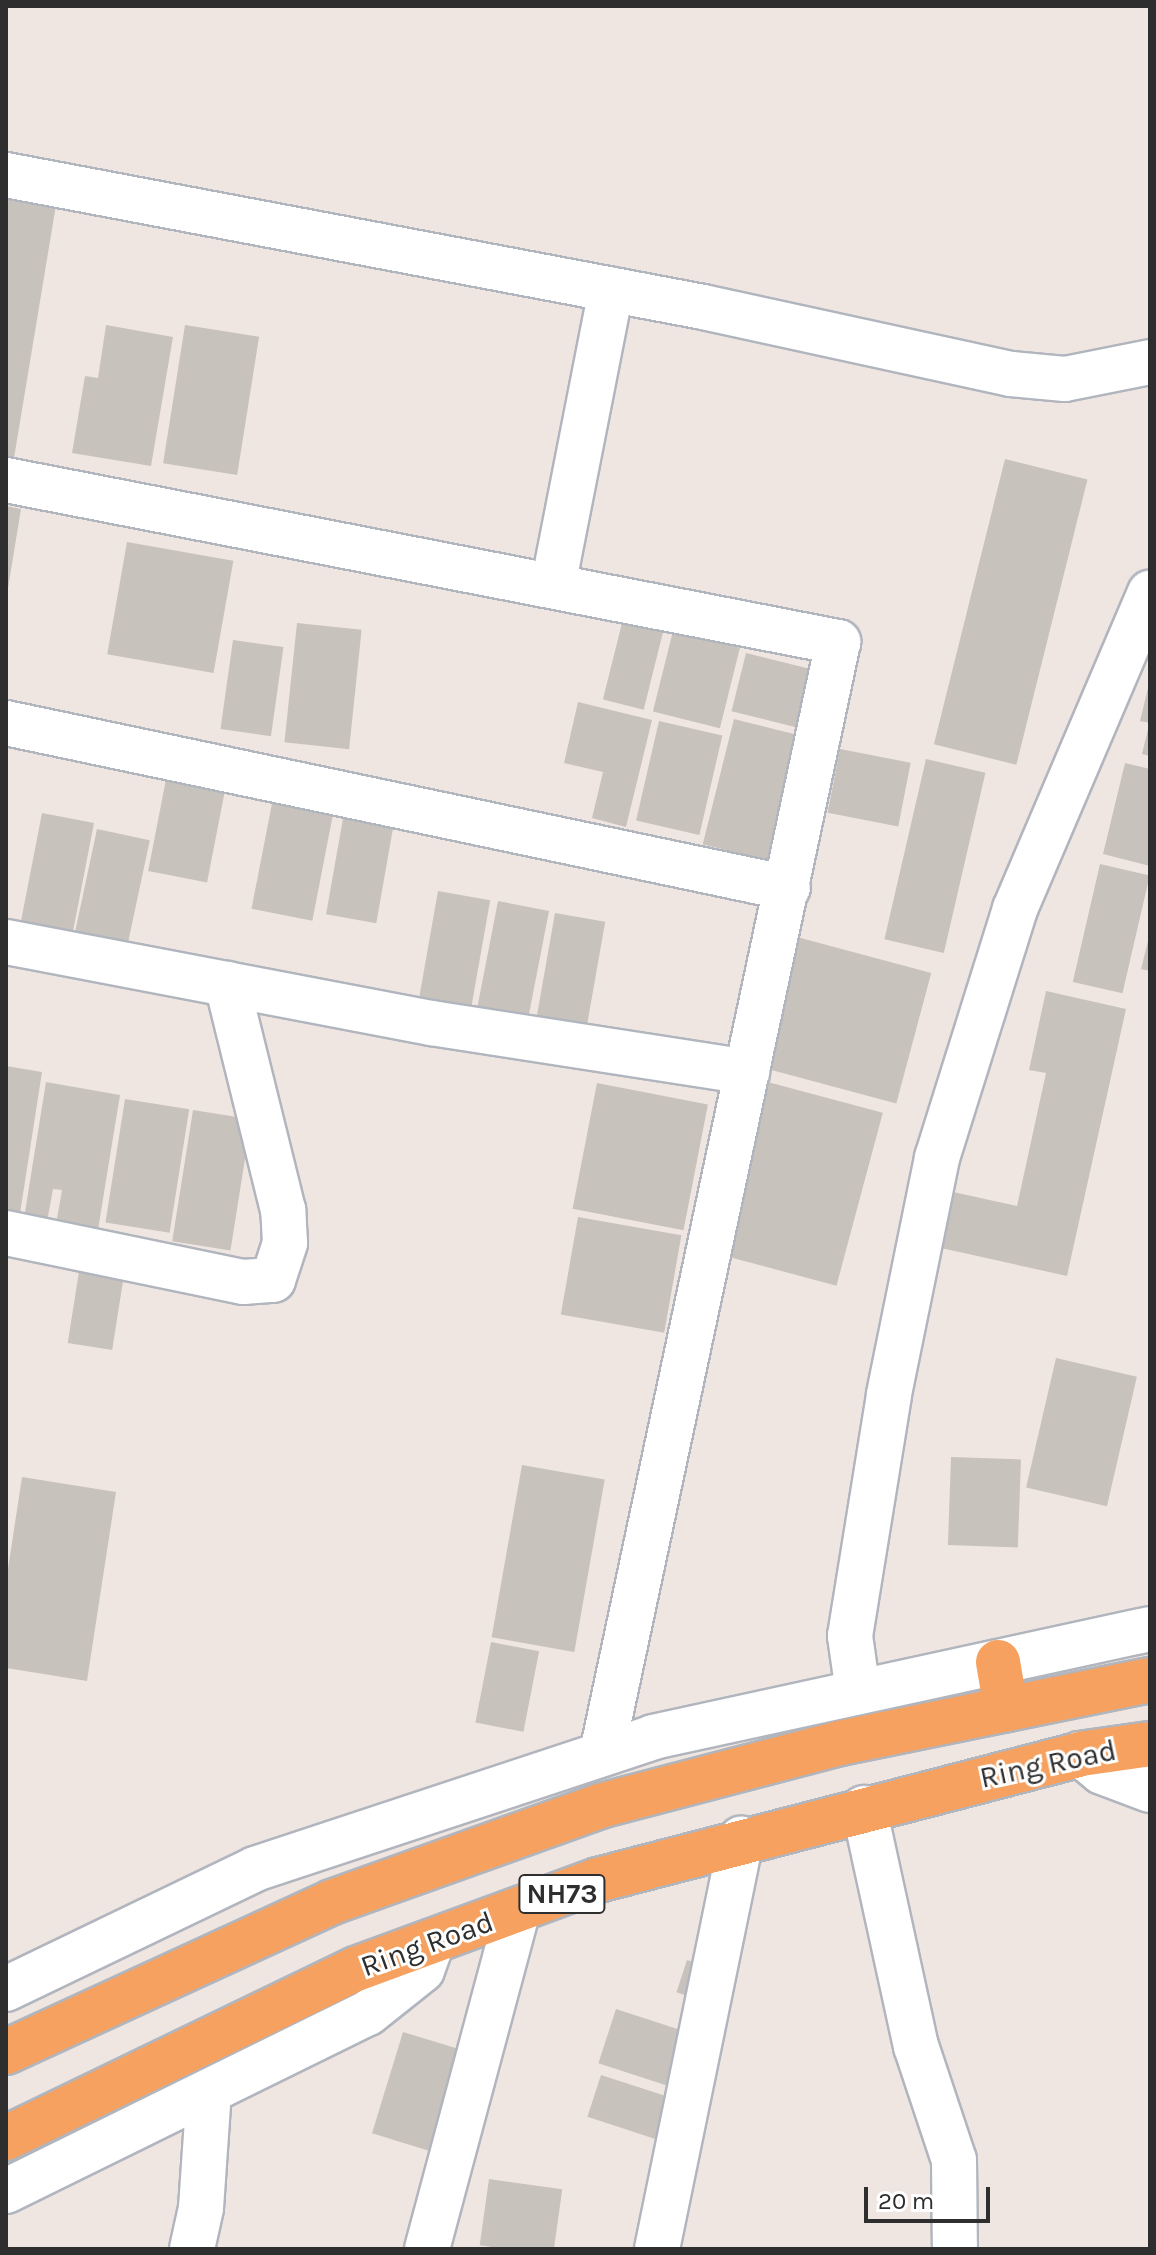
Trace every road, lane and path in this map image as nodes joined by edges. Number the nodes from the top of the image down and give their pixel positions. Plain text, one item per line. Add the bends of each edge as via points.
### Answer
1 (6, 175) edge
2 (611, 290) junction
3 (1150, 362) edge
4 (6, 480) edge
5 (553, 586) junction
6 (1150, 593) edge
7 (6, 723) edge
8 (788, 888) junction
9 (6, 942) edge
10 (227, 984) junction
11 (747, 1072) junction
12 (6, 1233) edge
13 (1150, 1629) edge
14 (998, 1662) junction
15 (1150, 1680) edge
16 (858, 1692) junction
17 (1006, 1709) junction
18 (1150, 1744) edge
19 (602, 1753) junction
20 (1080, 1754) junction
21 (1150, 1790) edge
22 (864, 1808) junction
23 (741, 1839) junction
24 (517, 1912) junction
25 (432, 1942) junction
26 (6, 1989) edge
27 (6, 2052) edge
28 (209, 2091) junction
29 (6, 2138) edge
30 (6, 2191) edge
31 (192, 2249) edge
32 (427, 2249) edge
33 (657, 2249) edge
34 (955, 2249) edge

1 - 2 street
2 - 3 street via 1011,374 1065,379
2 - 5 street
4 - 5 street
5 - 8 street via 838,642
6 - 16 street via 1015,909 937,1158 889,1394 850,1636
7 - 8 street
8 - 11 street
9 - 10 street
10 - 11 street via 432,1023
10 - 12 street via 283,1210 285,1243 273,1280 243,1282
11 - 19 street
13 - 14 street
14 - 16 street
14 - 17 highway
15 - 17 highway, Ring Road / NH73
16 - 19 street
17 - 27 highway, Ring Road / NH73 via 840,1743 600,1806 332,1902
18 - 20 highway, Ring Road / NH73
19 - 26 street via 255,1869
20 - 21 street via 1102,1772
20 - 22 highway, Ring Road / NH73
22 - 23 highway, Ring Road / NH73
22 - 34 street via 916,2046 954,2160
23 - 24 highway, Ring Road / NH73 via 598,1880
23 - 33 street
24 - 25 highway, Ring Road / NH73
24 - 32 street
25 - 28 street via 422,1970 368,2013
25 - 29 highway, Ring Road / NH73 via 356,1969
28 - 30 street
28 - 31 street via 201,2208

